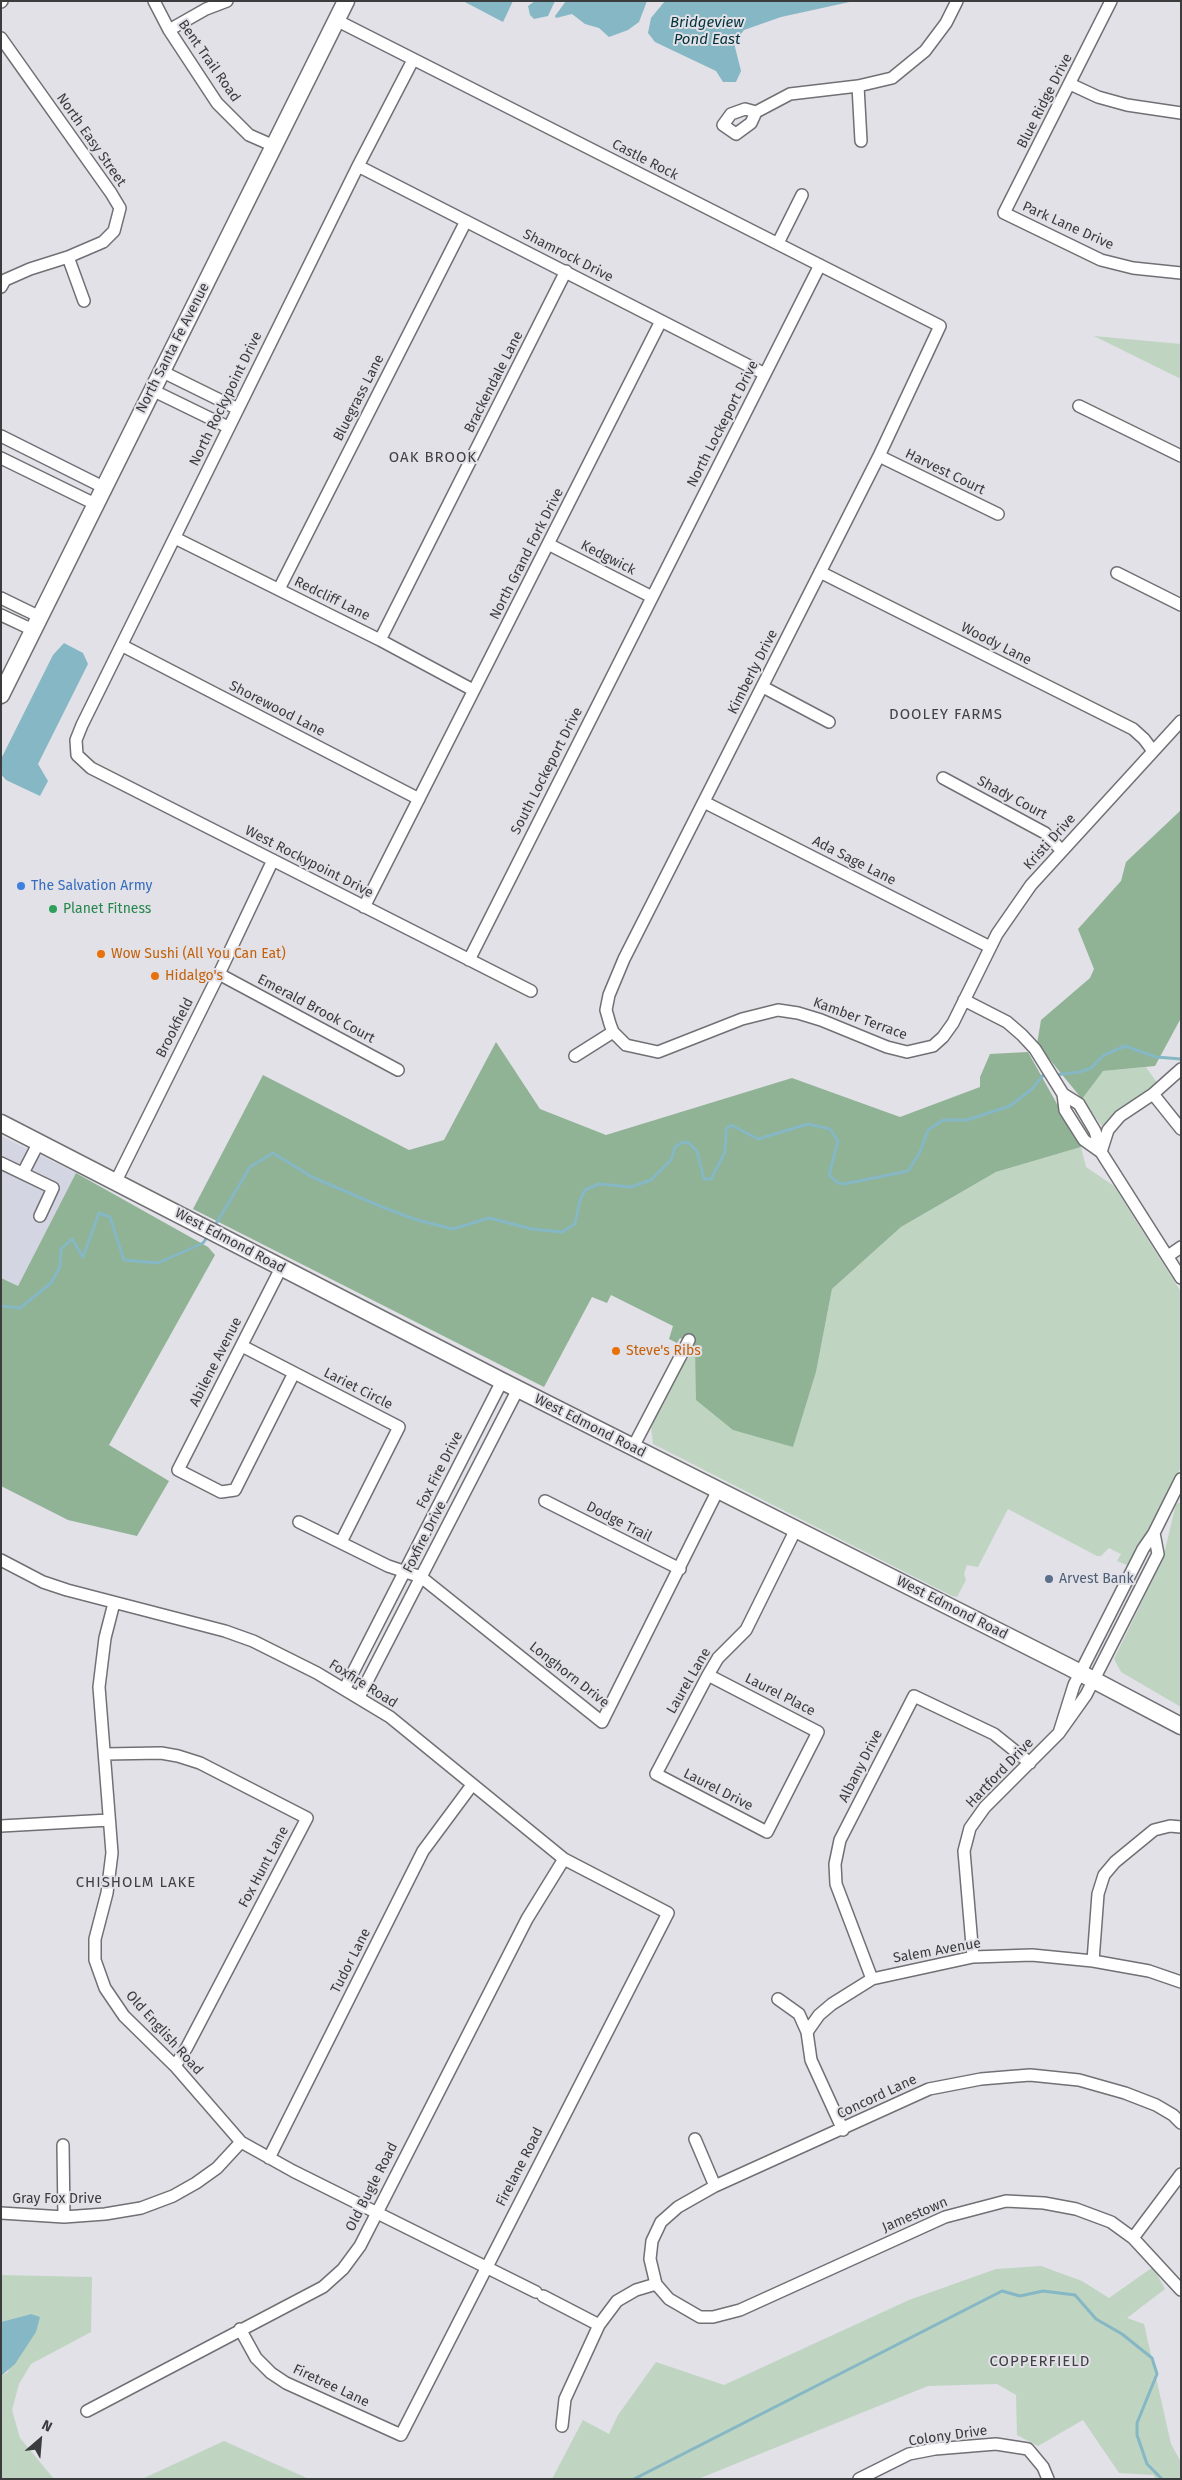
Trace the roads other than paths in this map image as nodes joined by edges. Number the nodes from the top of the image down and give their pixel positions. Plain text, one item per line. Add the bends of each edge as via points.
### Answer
1 (154, 1) edge
2 (227, 1) edge
3 (346, 1) edge
4 (957, 1) edge
5 (1111, 1) edge
6 (336, 20) junction
7 (169, 30) junction
8 (1, 38) edge
9 (414, 60) junction
10 (1070, 84) junction
11 (858, 86) junction
12 (756, 112) dead end
13 (1181, 113) edge
14 (861, 141) dead end
15 (274, 146) junction
16 (358, 166) junction
17 (802, 195) dead end
18 (1004, 213) joint
19 (466, 221) junction
20 (778, 243) junction
21 (68, 257) junction
22 (820, 265) junction
23 (566, 271) junction
24 (1181, 273) edge
25 (2, 281) edge
26 (84, 301) dead end
27 (661, 321) junction
28 (940, 326) joint
29 (161, 371) junction
30 (765, 374) junction
31 (152, 390) junction
32 (1080, 406) dead end
33 (238, 409) junction
34 (228, 428) junction
35 (1, 436) edge
36 (880, 456) junction
37 (1181, 456) edge
38 (1, 458) edge
39 (103, 487) junction
40 (95, 504) junction
41 (998, 514) dead end
42 (175, 538) junction
43 (550, 545) junction
44 (820, 572) junction
45 (1117, 573) dead end
46 (279, 589) junction
47 (652, 597) junction
48 (1, 598) edge
49 (1181, 605) edge
50 (1, 615) edge
51 (37, 624) junction
52 (380, 640) junction
53 (123, 646) junction
54 (763, 687) junction
55 (473, 690) junction
56 (1, 695) edge
57 (1181, 721) edge
58 (829, 722) dead end
59 (1154, 751) junction
60 (77, 755) joint
61 (943, 778) dead end
62 (418, 799) junction
63 (704, 802) junction
64 (1062, 851) junction
65 (273, 860) junction
66 (364, 907) junction
67 (990, 947) junction
68 (469, 960) junction
69 (219, 974) junction
70 (531, 991) dead end
71 (964, 1000) junction
72 (613, 1032) junction
73 (575, 1056) dead end
74 (1181, 1069) edge
75 (398, 1070) dead end
76 (1153, 1094) junction
77 (1, 1123) edge
78 (1181, 1130) edge
79 (39, 1142) junction
80 (1101, 1152) junction
81 (1, 1163) edge
82 (23, 1174) junction
83 (116, 1181) junction
84 (40, 1216) dead end
85 (1181, 1247) edge
86 (1174, 1259) edge
87 (281, 1268) junction
88 (1181, 1278) edge
89 (689, 1340) dead end
90 (242, 1346) junction
91 (294, 1373) junction
92 (502, 1381) junction
93 (518, 1390) junction
94 (633, 1447) junction
95 (1179, 1485) edge
96 (718, 1490) junction
97 (545, 1501) dead end
98 (298, 1522) dead end
99 (796, 1529) junction
100 (1154, 1532) junction
101 (341, 1542) junction
102 (1, 1560) edge
103 (680, 1569) junction
104 (405, 1572) junction
105 (421, 1577) junction
106 (114, 1602) junction
107 (708, 1675) junction
108 (1087, 1676) junction
109 (345, 1688) junction
110 (359, 1697) junction
111 (1181, 1726) edge
112 (106, 1754) junction
113 (1030, 1763) junction
114 (656, 1774) joint
115 (472, 1785) junction
116 (109, 1820) junction
117 (1, 1826) edge
118 (1181, 1827) edge
119 (767, 1832) joint
120 (564, 1859) junction
121 (668, 1913) joint
122 (973, 1957) junction
123 (1092, 1961) junction
124 (872, 1979) junction
125 (1181, 1982) edge
126 (778, 1999) dead end
127 (807, 2032) junction
128 (174, 2066) junction
129 (1181, 2123) edge
130 (843, 2130) junction
131 (695, 2140) dead end
132 (241, 2142) junction
133 (63, 2145) dead end
134 (268, 2158) junction
135 (1181, 2174) edge
136 (715, 2186) junction
137 (375, 2212) junction
138 (1, 2213) edge
139 (64, 2217) junction
140 (1133, 2238) junction
141 (485, 2267) junction
142 (656, 2284) junction
143 (1181, 2290) edge
144 (599, 2324) junction
145 (240, 2329) junction
146 (88, 2411) dead end
147 (562, 2426) dead end
148 (401, 2435) joint
149 (859, 2479) edge
150 (1048, 2479) edge

1 - 7 street, Bent Trail Road
2 - 7 street
3 - 6 main road, North Santa Fe Avenue
4 - 11 street via 946,23 914,62 892,78
5 - 10 street, Blue Ridge Drive
6 - 9 street, Castle Rock
6 - 15 main road, North Santa Fe Avenue
7 - 15 street, Bent Trail Road via 217,103 249,134
8 - 21 street, North Easy Street via 120,208 114,231 103,242
9 - 16 street, North Rockypoint Drive
9 - 20 street, Castle Rock
10 - 13 street via 1098,97 1127,105
10 - 18 street, Blue Ridge Drive
11 - 12 street via 790,94
11 - 14 street
15 - 29 main road, North Santa Fe Avenue
16 - 19 street, Shamrock Drive
16 - 33 street, North Rockypoint Drive
17 - 20 street
18 - 24 street, Park Lane Drive via 1101,260 1133,268
19 - 23 street, Shamrock Drive
19 - 46 street, Bluegrass Lane
20 - 22 street, Castle Rock
21 - 25 street, North Easy Street
21 - 26 street
22 - 28 street, Castle Rock
22 - 30 street, North Lockeport Drive
23 - 27 street, Shamrock Drive
23 - 52 street, Brackendale Lane
27 - 30 street, Shamrock Drive
27 - 43 street, North Grand Fork Drive
28 - 36 street, Kimberly Drive
29 - 31 main road, North Santa Fe Avenue
29 - 33 street
30 - 47 street, North Lockeport Drive
31 - 34 street
31 - 39 main road, North Santa Fe Avenue
32 - 37 street
33 - 34 street, North Rockypoint Drive
34 - 42 street, North Rockypoint Drive
35 - 39 street
36 - 41 street, Harvest Court
36 - 44 street, Kimberly Drive
38 - 40 street
39 - 40 main road, North Santa Fe Avenue
40 - 51 main road, North Santa Fe Avenue
42 - 46 street, Redcliff Lane
42 - 53 street, North Rockypoint Drive
43 - 47 street, Kedgwick
43 - 55 street, North Grand Fork Drive
44 - 54 street, Kimberly Drive
44 - 59 street, Woody Lane via 1132,729
45 - 49 street
46 - 52 street, Redcliff Lane
47 - 68 street, South Lockeport Drive
48 - 51 street
50 - 51 street
51 - 56 main road, North Santa Fe Avenue
52 - 55 street, Redcliff Lane
53 - 60 street, North Rockypoint Drive via 76,740
53 - 62 street, Shorewood Lane
54 - 58 street
54 - 63 street, Kimberly Drive
55 - 62 street, North Grand Fork Drive
57 - 59 street, Kristi Drive
59 - 64 street, Kristi Drive
60 - 65 street, West Rockypoint Drive via 91,768
61 - 64 street, Shady Court via 1045,833
62 - 66 street, North Grand Fork Drive
63 - 67 street, Ada Sage Lane
63 - 72 street, Kimberly Drive via 609,995 606,1010
64 - 67 street, Kristi Drive via 1026,892
65 - 66 street, West Rockypoint Drive
65 - 69 street, Brookfield
66 - 68 street, West Rockypoint Drive
67 - 71 street, Kristi Drive
68 - 70 street, West Rockypoint Drive
69 - 75 street, Emerald Brook Court
69 - 83 street, Brookfield
71 - 72 street, Kamber Terrace via 943,1037 932,1046 907,1052 821,1020 778,1010 742,1019 658,1052 626,1045
71 - 80 street via 1007,1022 1022,1034 1064,1094 1079,1104 1095,1131
72 - 73 street
74 - 76 street
76 - 78 street
76 - 80 street via 1120,1116 1108,1130
77 - 79 main road, West Edmond Road
79 - 82 street
79 - 83 main road, West Edmond Road
80 - 86 street
81 - 82 street
82 - 84 street via 53,1188
83 - 87 main road, West Edmond Road
85 - 86 street
86 - 88 street
87 - 90 street, Abilene Avenue
87 - 92 main road, West Edmond Road
89 - 94 street
90 - 91 street, Lariet Circle
90 - 91 street, Abilene Avenue via 178,1470 222,1492 235,1490
91 - 101 street, Lariet Circle via 399,1427
92 - 93 main road, West Edmond Road
92 - 104 street, Fox Fire Drive
93 - 94 main road, West Edmond Road
93 - 105 street, Foxfire Drive
94 - 96 main road, West Edmond Road
95 - 100 street, Hartford Drive
96 - 99 main road, West Edmond Road
96 - 103 street, Longhorn Drive
97 - 103 street, Dodge Trail
98 - 101 street, Longhorn Drive
99 - 107 street, Laurel Lane via 746,1630 718,1658
99 - 108 main road, West Edmond Road
100 - 108 street, Hartford Drive via 1143,1549
100 - 108 street, Hartford Drive via 1158,1554
101 - 104 street, Longhorn Drive
102 - 106 street, Foxfire Road via 43,1582
103 - 105 street, Longhorn Drive via 602,1722
104 - 105 street, Longhorn Drive
104 - 109 street, Foxfire Drive
105 - 110 street, Foxfire Drive
106 - 109 street, Foxfire Road via 253,1641
106 - 112 street, Old English Road via 105,1638 99,1687
107 - 114 street, Laurel Lane
107 - 119 street, Laurel Place via 818,1732
108 - 111 main road, West Edmond Road
108 - 113 street, Hartford Drive via 1063,1714 1059,1733
109 - 110 street, Foxfire Road
110 - 115 street, Foxfire Road via 390,1717
112 - 116 street, Old English Road
112 - 128 street, Fox Hunt Lane via 162,1752 200,1763 306,1818 187,2047
113 - 122 street, Hartford Drive via 985,1807 966,1839 964,1862
113 - 124 street, Albany Drive via 994,1734 914,1696 840,1840 835,1864 836,1884
114 - 119 street, Laurel Drive
115 - 120 street, Foxfire Road
115 - 134 street, Tudor Lane via 423,1851
116 - 117 street
116 - 128 street, Old English Road via 112,1853 107,1893 95,1939 95,1960 105,1988 124,2016
118 - 123 street via 1154,1830 1104,1875 1098,1894
120 - 121 street, Foxfire Road
120 - 137 street, Old Bugle Road via 527,1919
121 - 141 street, Firelane Road
122 - 123 street, Salem Avenue via 1032,1956
122 - 124 street, Salem Avenue
123 - 125 street, Salem Avenue
124 - 127 street, Salem Avenue via 825,2009
126 - 127 street via 798,2014
127 - 130 street via 811,2060
128 - 132 street, Old English Road
129 - 130 street, Concord Lane via 1156,2105 1125,2093 1080,2080 1030,2075 980,2079 928,2090
130 - 136 street, Concord Lane
131 - 136 street
132 - 134 street, Old English Road
132 - 139 street, Gray Fox Drive via 217,2168 173,2196 141,2208
133 - 139 street
134 - 137 street, Old English Road
135 - 140 street
136 - 142 street, Concord Lane via 678,2207 661,2222 652,2241 650,2259
137 - 141 street, Old English Road
137 - 145 street, Old Bugle Road via 360,2246 323,2287
138 - 139 street, Gray Fox Drive
140 - 142 street, Jamestown via 1110,2222 1076,2209 1006,2200 945,2217 740,2310 713,2317 684,2310 668,2299
140 - 143 street, Jamestown
141 - 144 street, Old English Road
141 - 148 street, Firelane Road
142 - 144 street via 617,2301
144 - 147 street via 565,2399
145 - 146 street, Old Bugle Road
145 - 148 street, Firetree Lane via 256,2358 286,2384
149 - 150 street, Colony Drive via 909,2454 996,2444 1028,2449

